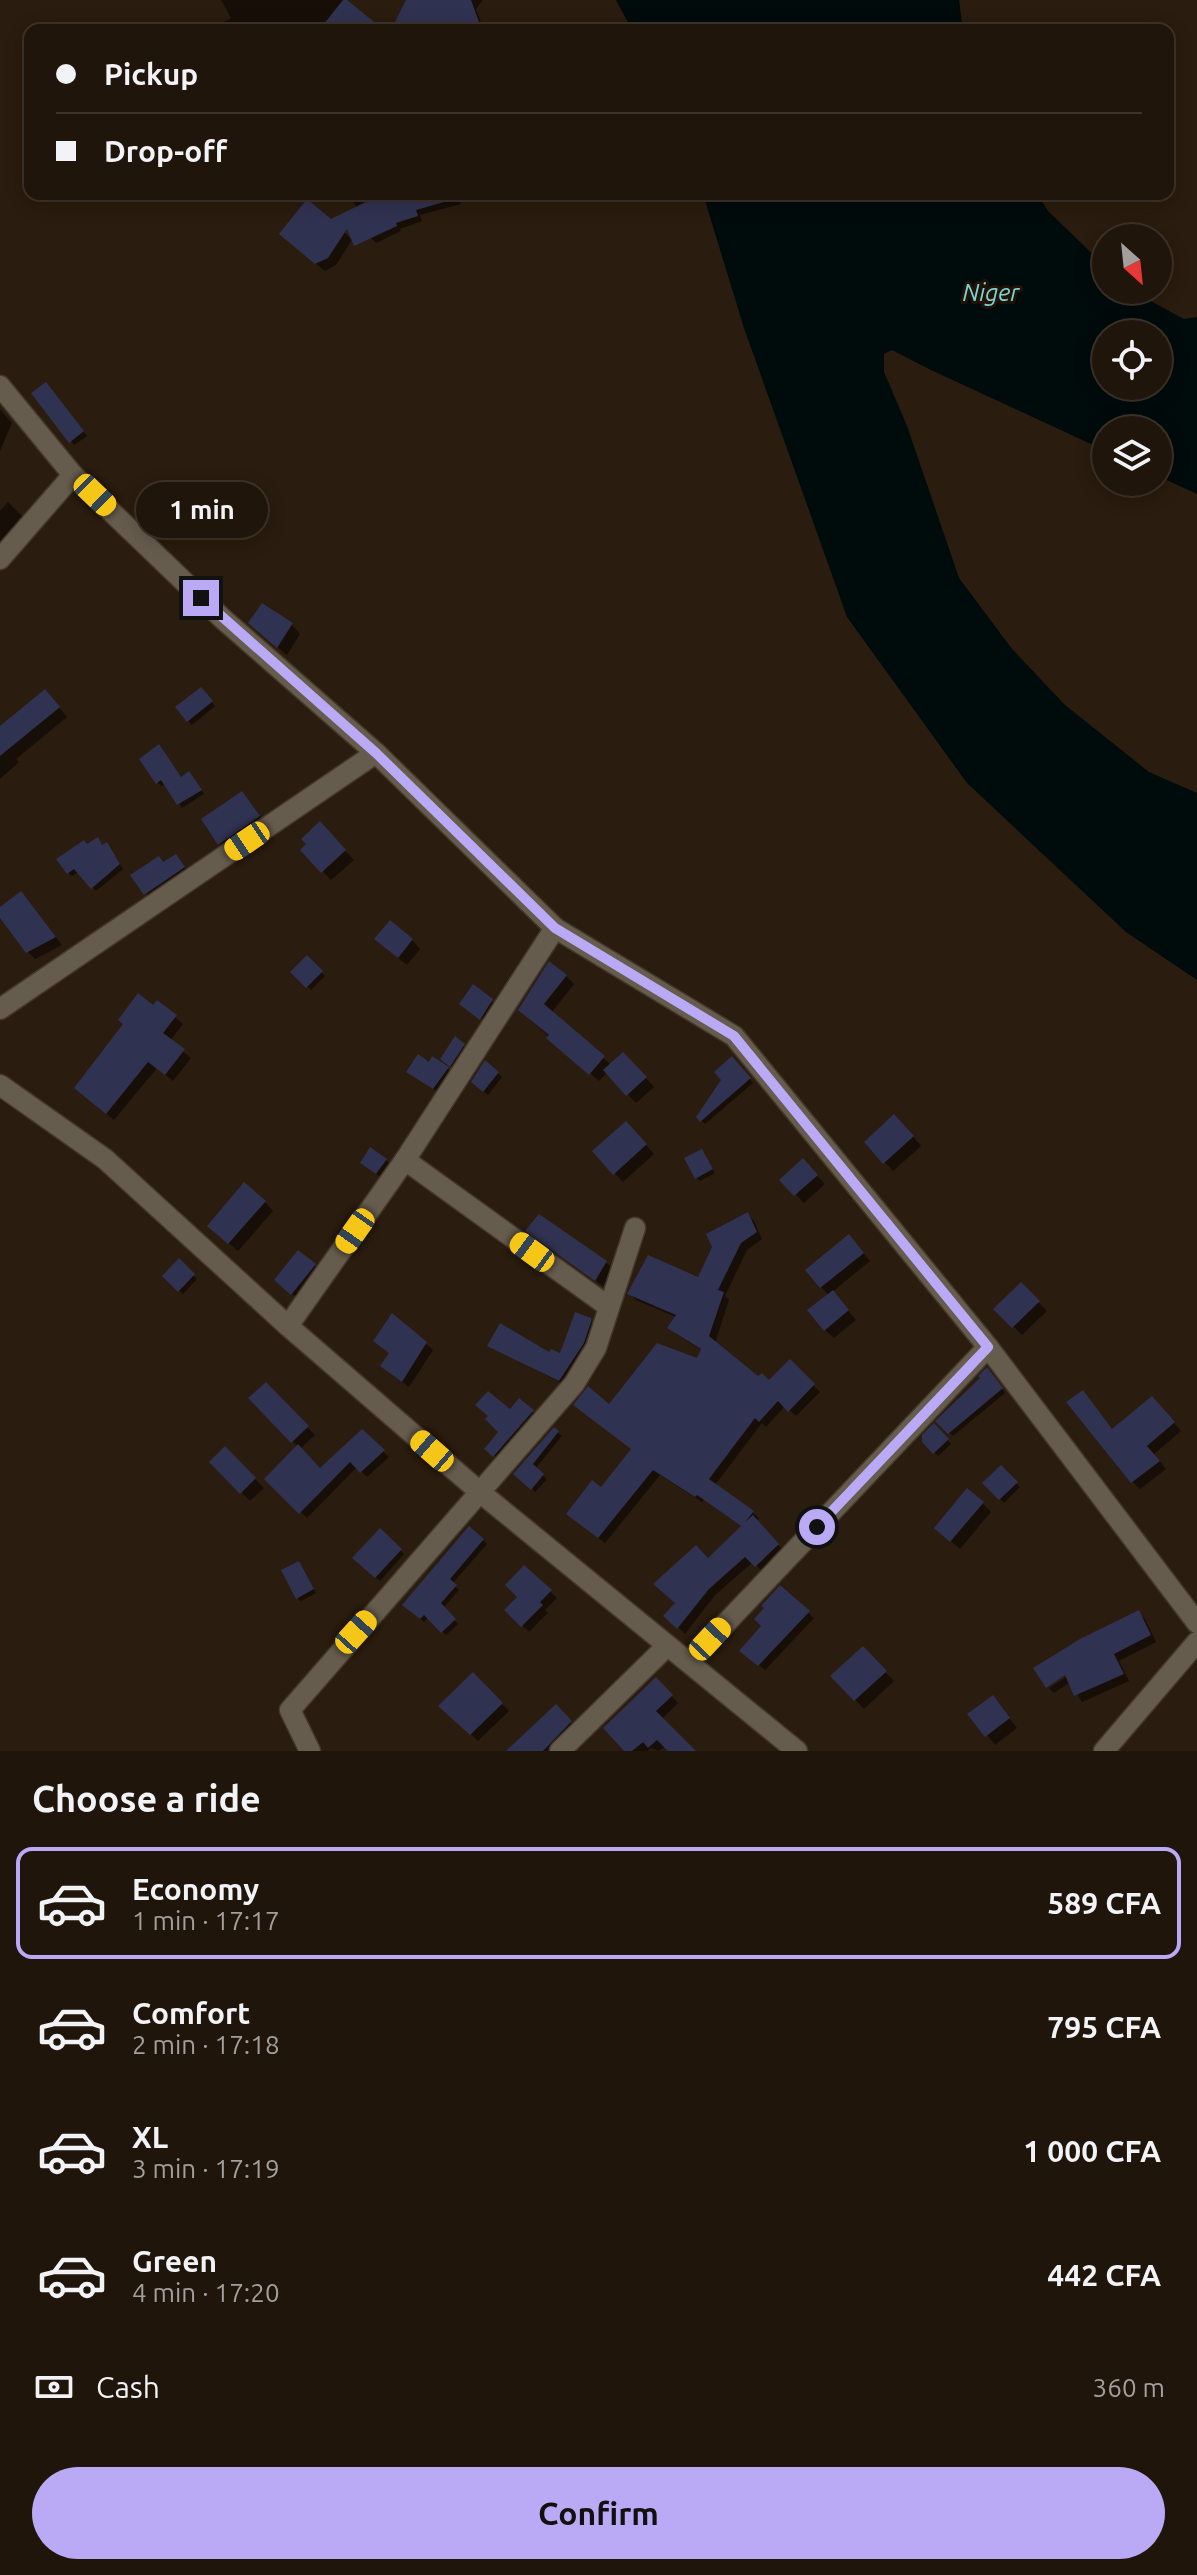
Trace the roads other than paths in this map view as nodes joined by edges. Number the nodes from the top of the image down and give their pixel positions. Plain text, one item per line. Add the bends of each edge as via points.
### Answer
1 (0, 386) edge
2 (73, 475) junction
3 (0, 559) edge
4 (376, 753) junction
5 (555, 928) junction
6 (0, 1009) edge
7 (0, 1085) edge
8 (405, 1160) junction
9 (635, 1228) dead end
10 (609, 1307) junction
11 (288, 1326) junction
12 (988, 1347) junction
13 (481, 1493) junction
14 (1197, 1623) edge
15 (1197, 1642) edge
16 (666, 1647) junction
17 (689, 1662) junction
18 (310, 1751) edge
19 (560, 1751) edge
20 (797, 1751) edge
21 (1104, 1751) edge

1 - 2 street
2 - 3 street
2 - 4 street via 223,619
4 - 5 street
4 - 6 street
5 - 8 street
5 - 12 street via 734,1036
7 - 11 street via 105,1159
8 - 10 street
8 - 11 street
9 - 10 street
10 - 13 street via 596,1348 574,1384
11 - 13 street
12 - 14 street
12 - 17 street
13 - 16 street
13 - 18 street via 290,1710
15 - 21 street
16 - 17 street
16 - 19 street
17 - 20 street

